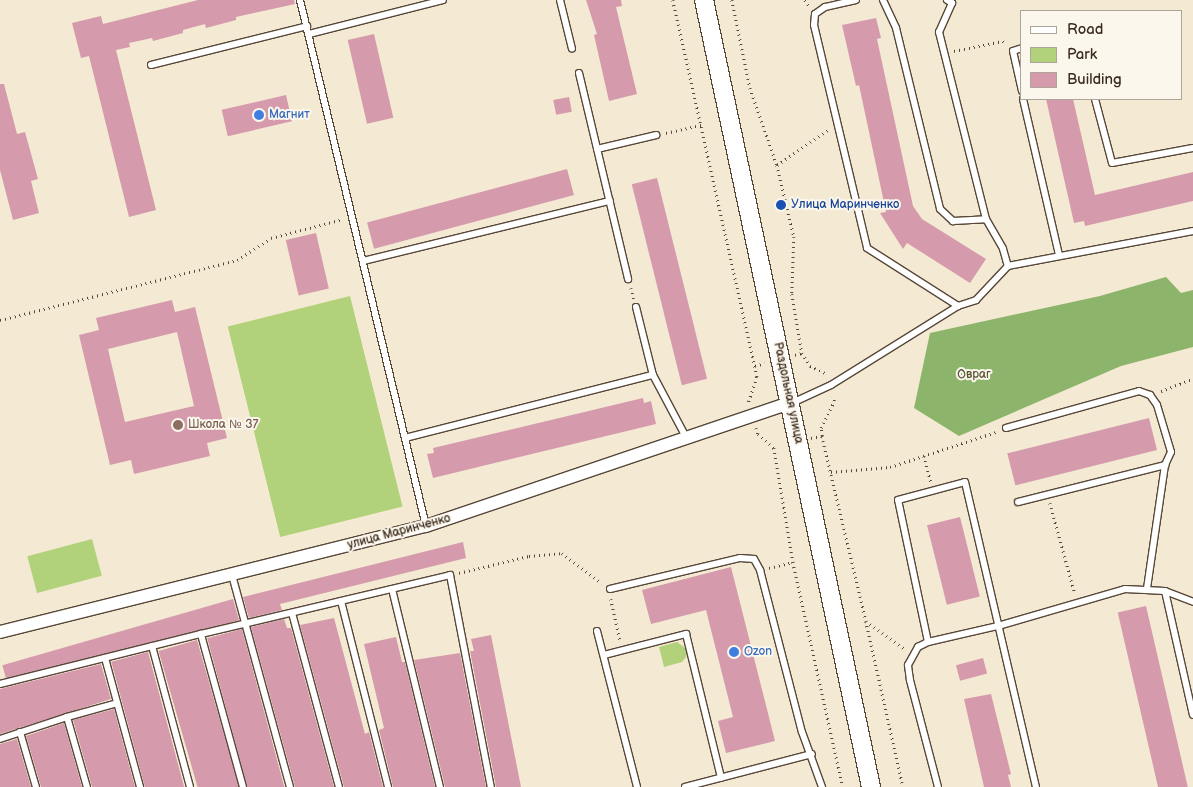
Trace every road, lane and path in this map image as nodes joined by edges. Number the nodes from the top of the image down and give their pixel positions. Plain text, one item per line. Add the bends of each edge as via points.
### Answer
1 (300, 0) edge
2 (443, 0) edge
3 (560, 0) edge
4 (673, 0) edge
5 (704, 0) edge
6 (732, 0) edge
7 (856, 0) edge
8 (883, 0) edge
9 (951, 1) edge
10 (307, 26) junction
11 (310, 34) junction
12 (572, 49) dead end
13 (1020, 49) edge
14 (1013, 51) junction
15 (944, 54) junction
16 (151, 65) dead end
17 (579, 73) dead end
18 (1020, 82) edge
19 (1024, 100) edge
20 (1095, 100) edge
21 (838, 123) junction
22 (701, 125) junction
23 (656, 135) joint
24 (1193, 148) edge
25 (597, 149) junction
26 (777, 165) junction
27 (610, 201) junction
28 (352, 216) junction
29 (986, 219) junction
30 (1193, 231) edge
31 (1059, 255) junction
32 (363, 262) junction
33 (1008, 266) junction
34 (628, 279) joint
35 (958, 306) junction
36 (636, 307) joint
37 (0, 320) edge
38 (802, 353) junction
39 (781, 359) junction
40 (653, 374) junction
41 (1193, 379) edge
42 (831, 385) junction
43 (1150, 395) junction
44 (834, 401) dead end
45 (790, 403) junction
46 (1006, 428) joint
47 (822, 436) dead end
48 (405, 438) junction
49 (688, 440) junction
50 (774, 448) dead end
51 (924, 456) junction
52 (1165, 465) junction
53 (831, 472) junction
54 (934, 490) junction
55 (1048, 494) junction
56 (1018, 502) dead end
57 (426, 526) junction
58 (792, 562) junction
59 (760, 570) junction
60 (232, 575) junction
61 (450, 575) junction
62 (610, 588) junction
63 (1147, 588) junction
64 (392, 589) junction
65 (1165, 591) junction
66 (341, 601) junction
67 (1193, 602) edge
68 (1078, 603) junction
69 (292, 613) junction
70 (866, 621) junction
71 (247, 623) junction
72 (998, 626) junction
73 (597, 631) dead end
74 (0, 632) edge
75 (201, 634) junction
76 (619, 636) dead end
77 (928, 642) junction
78 (152, 646) junction
79 (912, 654) junction
80 (604, 655) junction
81 (104, 658) junction
82 (0, 684) edge
83 (117, 702) junction
84 (1193, 715) edge
85 (67, 717) junction
86 (20, 732) junction
87 (0, 738) edge
88 (812, 754) junction
89 (721, 778) junction
90 (36, 787) edge
91 (87, 787) edge
92 (140, 787) edge
93 (190, 787) edge
94 (243, 787) edge
95 (290, 787) edge
96 (339, 787) edge
97 (388, 787) edge
98 (440, 787) edge
99 (491, 787) edge
100 (637, 787) edge
101 (685, 787) edge
102 (822, 787) edge
103 (843, 787) edge
104 (871, 787) edge
105 (903, 787) edge
106 (938, 787) edge
107 (1036, 787) edge

1 - 10 lane
2 - 11 lane
3 - 12 lane
4 - 22 path
5 - 39 main road, Раздольная улица
6 - 26 path via 750,88
7 - 21 lane via 825,7 815,14 814,25
8 - 29 lane via 896,28 940,209 953,221
9 - 15 lane via 939,32
10 - 11 lane
10 - 16 lane
11 - 28 lane
13 - 14 lane
14 - 15 path via 1003,41
14 - 18 lane
15 - 29 lane
17 - 25 lane
19 - 31 lane
20 - 24 lane via 1112,163
21 - 26 path
21 - 35 lane via 867,248
22 - 23 path
22 - 39 path via 754,366
23 - 25 lane
25 - 27 lane
26 - 38 path via 794,237 792,294
27 - 32 lane
27 - 34 lane
28 - 32 lane
28 - 37 path via 271,238 237,260
29 - 33 lane via 1003,249
30 - 31 lane
31 - 33 lane
32 - 48 lane
33 - 35 lane via 976,300
34 - 36 path
35 - 42 lane
36 - 40 lane
38 - 39 path
38 - 42 path via 810,366 829,375
39 - 45 main road, Раздольная улица
40 - 48 lane
40 - 49 lane
41 - 43 path
42 - 44 path
42 - 45 lane
43 - 46 lane via 1139,392
43 - 52 lane via 1157,405 1171,452
45 - 49 street, улица Маринченко
45 - 104 main road, Раздольная улица
46 - 51 path
47 - 53 path
48 - 57 lane
49 - 57 street, улица Маринченко
50 - 58 path
51 - 53 path via 890,467
51 - 54 path
52 - 55 lane
52 - 63 lane
53 - 70 path
54 - 72 lane via 964,482
54 - 77 lane via 898,500
55 - 56 lane
55 - 68 path
57 - 60 street, улица Маринченко
58 - 59 path
58 - 103 path
59 - 62 lane via 754,559 740,558
59 - 88 lane via 802,732
60 - 71 lane
60 - 74 street, улица Маринченко
61 - 62 path via 529,556 562,553
61 - 64 lane
61 - 99 lane
62 - 76 path
63 - 65 lane
63 - 68 lane via 1125,589
64 - 66 lane
64 - 98 lane
65 - 67 lane
65 - 84 lane
66 - 69 lane
66 - 97 lane
68 - 72 lane
69 - 71 lane
69 - 96 lane
70 - 79 path
70 - 105 path
71 - 75 lane
71 - 95 lane
72 - 77 lane
72 - 107 lane
73 - 80 lane
75 - 78 lane
75 - 94 lane
77 - 79 lane
78 - 81 lane
78 - 93 lane
79 - 106 lane via 908,665 910,680
80 - 89 lane via 686,634
80 - 100 lane
81 - 82 lane
81 - 83 lane
83 - 85 lane
83 - 92 lane
85 - 86 lane
85 - 91 lane
86 - 87 lane
86 - 90 lane
88 - 89 lane
88 - 102 lane
89 - 101 lane

